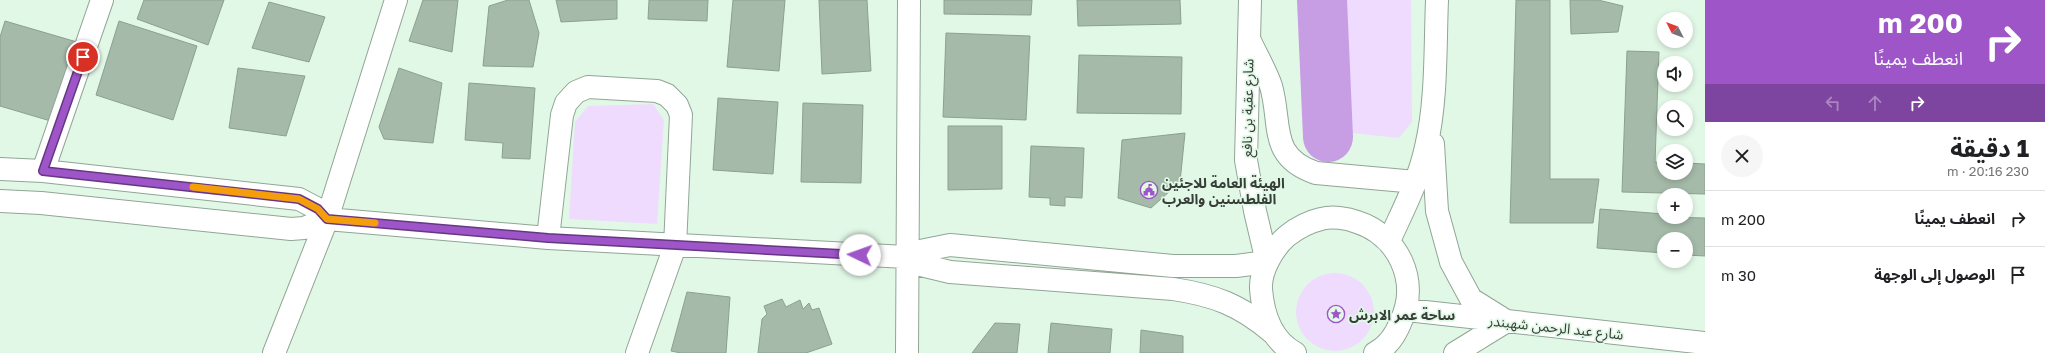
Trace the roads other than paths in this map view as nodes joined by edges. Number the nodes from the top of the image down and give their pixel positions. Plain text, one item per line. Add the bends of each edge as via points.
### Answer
1 (102, 0) edge
2 (396, 0) edge
3 (910, 0) edge
4 (1250, 0) edge
5 (1437, 0) edge
6 (1248, 39) junction
7 (1431, 113) junction
8 (0, 169) edge
9 (43, 171) junction
10 (1416, 182) junction
11 (0, 201) edge
12 (327, 219) junction
13 (548, 238) junction
14 (1389, 241) junction
15 (675, 246) junction
16 (906, 257) junction
17 (1267, 262) junction
18 (1407, 310) junction
19 (1507, 321) junction
20 (1272, 332) junction
21 (1705, 343) edge
22 (274, 353) edge
23 (637, 353) edge
24 (907, 353) edge
25 (1295, 353) edge
26 (1375, 353) edge
27 (1455, 353) edge

1 - 9 street
2 - 12 street
3 - 16 street
4 - 6 street, شارع عقبة بن نافع
5 - 7 street
6 - 10 street via 1268,77 1274,98 1278,137 1283,150 1292,161 1316,173
6 - 17 street, شارع عقبة بن نافع via 1246,160
7 - 10 street via 1426,147
7 - 19 street via 1437,211 1451,262 1471,299
8 - 9 street
9 - 12 street via 299,199 318,209
10 - 14 street
11 - 12 street via 291,229 304,228
12 - 13 street
12 - 22 street
13 - 15 street
13 - 15 street via 562,115 566,102 576,92 588,87 657,91 668,95 677,105 681,115
14 - 17 street via 1370,226 1347,218 1323,218 1300,226 1280,242
14 - 18 street via 1403,262 1409,286
15 - 16 street
15 - 23 street
16 - 17 street via 950,245 1173,266 1236,266
16 - 20 street via 921,265 950,272 1173,288 1200,293 1232,304 1253,316
16 - 24 street
17 - 20 street via 1261,285 1263,310
18 - 19 street, شارع عبد الرحمن شهبندر
18 - 26 street via 1397,332
19 - 21 street, شارع عبد الرحمن شهبندر
19 - 27 street
20 - 25 street

